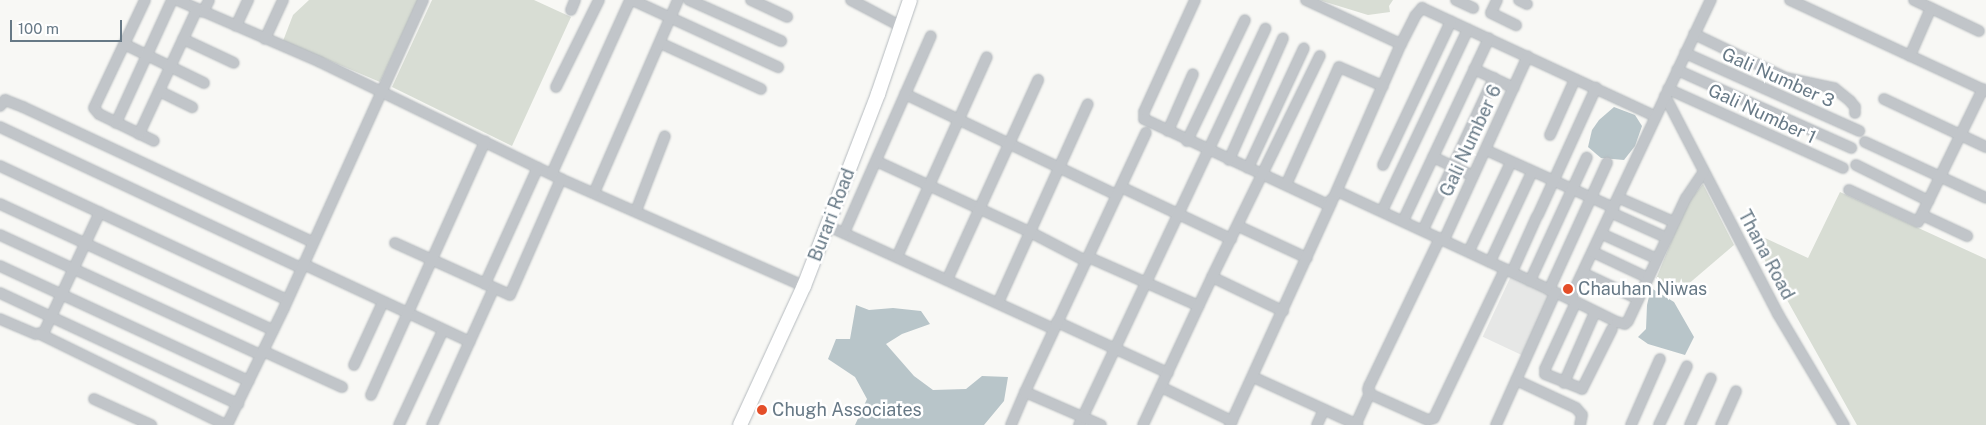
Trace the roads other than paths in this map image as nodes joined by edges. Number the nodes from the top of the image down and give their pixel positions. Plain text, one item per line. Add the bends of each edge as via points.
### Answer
1 (145, 0) edge
2 (172, 0) edge
3 (178, 0) edge
4 (209, 0) edge
5 (248, 0) edge
6 (283, 0) edge
7 (423, 0) edge
8 (599, 0) edge
9 (631, 0) edge
10 (678, 0) edge
11 (689, 0) edge
12 (751, 0) edge
13 (851, 0) edge
14 (910, 0) edge
15 (1195, 0) edge
16 (1306, 0) edge
17 (1456, 0) edge
18 (1497, 0) edge
19 (1710, 0) edge
20 (1790, 0) edge
21 (1915, 0) edge
22 (1473, 8) dead end
23 (1932, 8) junction
24 (200, 10) junction
25 (787, 17) dead end
26 (670, 19) junction
27 (1245, 20) dead end
28 (1451, 21) junction
29 (236, 26) junction
30 (902, 26) junction
31 (1516, 26) dead end
32 (1468, 29) junction
33 (1265, 30) dead end
34 (1979, 30) dead end
35 (1694, 34) junction
36 (930, 36) dead end
37 (183, 38) junction
38 (1283, 38) dead end
39 (1489, 38) junction
40 (265, 39) junction
41 (781, 41) dead end
42 (660, 43) junction
43 (124, 44) junction
44 (1401, 44) junction
45 (1304, 48) dead end
46 (1685, 53) junction
47 (147, 55) junction
48 (1320, 56) dead end
49 (1528, 56) junction
50 (1910, 56) junction
51 (988, 57) dead end
52 (234, 63) dead end
53 (170, 66) junction
54 (778, 67) dead end
55 (1474, 69) junction
56 (1677, 70) junction
57 (1193, 74) dead end
58 (1494, 78) junction
59 (1575, 79) junction
60 (1038, 80) dead end
61 (204, 83) dead end
62 (1383, 86) junction
63 (556, 87) dead end
64 (1514, 88) junction
65 (1596, 88) junction
66 (761, 89) dead end
67 (159, 90) junction
68 (1985, 90) edge
69 (381, 92) junction
70 (1666, 92) junction
71 (905, 94) junction
72 (1884, 99) dead end
73 (1088, 104) dead end
74 (0, 106) edge
75 (192, 107) dead end
76 (1855, 113) dead end
77 (1654, 116) junction
78 (959, 120) junction
79 (116, 123) junction
80 (0, 127) edge
81 (1168, 131) junction
82 (1859, 131) dead end
83 (1146, 133) dead end
84 (139, 134) junction
85 (1550, 135) dead end
86 (1960, 135) junction
87 (665, 136) dead end
88 (154, 141) dead end
89 (485, 141) junction
90 (1187, 141) junction
91 (1009, 142) junction
92 (1865, 142) dead end
93 (1986, 147) edge
94 (1851, 148) dead end
95 (1208, 150) junction
96 (1488, 151) dead end
97 (1433, 157) junction
98 (1587, 157) dead end
99 (1229, 160) junction
100 (876, 161) junction
101 (1511, 162) junction
102 (1607, 163) dead end
103 (1383, 165) dead end
104 (0, 166) edge
105 (1060, 166) junction
106 (1856, 166) dead end
107 (538, 167) junction
108 (1452, 167) junction
109 (1248, 168) junction
110 (1843, 168) dead end
111 (1704, 171) junction
112 (1532, 172) junction
113 (552, 173) junction
114 (1264, 175) junction
115 (1473, 176) junction
116 (1941, 177) junction
117 (562, 179) junction
118 (1553, 182) junction
119 (1286, 185) junction
120 (929, 186) junction
121 (1572, 190) junction
122 (1849, 190) dead end
123 (1119, 191) junction
124 (1337, 191) junction
125 (594, 193) junction
126 (1591, 198) junction
127 (1619, 198) junction
128 (1986, 198) edge
129 (1332, 201) junction
130 (1929, 201) junction
131 (0, 204) edge
132 (979, 209) junction
133 (636, 211) junction
134 (1382, 211) junction
135 (1613, 211) junction
136 (100, 212) junction
137 (1177, 215) junction
138 (1922, 215) junction
139 (1404, 221) junction
140 (1674, 222) junction
141 (828, 226) junction
142 (1238, 226) junction
143 (1423, 230) junction
144 (1030, 232) junction
145 (844, 233) junction
146 (1602, 234) junction
147 (0, 235) edge
148 (1967, 236) dead end
149 (1667, 238) junction
150 (1442, 239) junction
151 (1231, 240) junction
152 (313, 242) junction
153 (395, 243) dead end
154 (86, 244) junction
155 (1469, 252) junction
156 (1593, 252) junction
157 (897, 258) junction
158 (1307, 258) junction
159 (1657, 258) junction
160 (1087, 259) junction
161 (432, 260) junction
162 (1490, 262) junction
163 (0, 266) edge
164 (302, 266) junction
165 (74, 269) junction
166 (1508, 270) junction
167 (1583, 273) junction
168 (1212, 277) junction
169 (1648, 278) junction
170 (947, 280) junction
171 (1530, 281) junction
172 (1145, 283) junction
173 (489, 286) junction
174 (804, 286) junction
175 (1552, 291) junction
176 (0, 293) edge
177 (62, 295) junction
178 (1638, 299) junction
179 (287, 300) junction
180 (1573, 301) junction
181 (383, 302) junction
182 (998, 303) junction
183 (1199, 306) junction
184 (1283, 311) junction
185 (1595, 312) junction
186 (408, 314) junction
187 (51, 317) junction
188 (0, 319) edge
189 (1056, 325) junction
190 (1612, 329) dead end
191 (273, 330) junction
192 (443, 330) junction
193 (40, 334) junction
194 (470, 342) junction
195 (1114, 349) junction
196 (262, 353) junction
197 (1660, 359) dead end
198 (354, 365) dead end
199 (1687, 366) dead end
200 (1168, 373) junction
201 (1253, 377) junction
202 (1711, 378) dead end
203 (1516, 380) junction
204 (249, 381) junction
205 (1564, 383) junction
206 (342, 387) dead end
207 (1161, 387) junction
208 (1736, 391) dead end
209 (1025, 392) junction
210 (1370, 393) junction
211 (371, 395) dead end
212 (94, 399) dead end
213 (238, 404) junction
214 (1324, 410) junction
215 (1081, 421) edge
216 (1231, 423) edge
217 (151, 425) edge
218 (227, 425) edge
219 (399, 425) edge
220 (432, 425) edge
221 (740, 425) edge
222 (1011, 425) edge
223 (1101, 425) edge
224 (1143, 425) edge
225 (1317, 425) edge
226 (1357, 425) edge
227 (1496, 425) edge
228 (1580, 425) edge
229 (1631, 425) edge
230 (1659, 425) edge
231 (1690, 425) edge
232 (1721, 425) edge
233 (1844, 425) edge

1 - 43 street
2 - 47 street
3 - 24 street
4 - 24 street
5 - 29 street
6 - 40 street
7 - 69 street
8 - 63 street
9 - 26 street
9 - 113 street
10 - 26 street
11 - 41 street
12 - 25 street
13 - 30 street
14 - 30 main road, Burari Road
15 - 81 street via 1144,112 1144,119
16 - 44 street
17 - 22 street
18 - 31 street via 1491,13
19 - 35 street
20 - 50 street
21 - 23 street
23 - 34 street
23 - 50 street
24 - 29 street
24 - 37 street
26 - 42 street
26 - 54 street
27 - 90 street
28 - 32 street
28 - 44 street via 1422,8
28 - 103 street
29 - 40 street
30 - 141 main road, Burari Road
32 - 39 street
32 - 134 street
33 - 95 street
35 - 46 street
35 - 76 street via 1786,78 1834,88 1850,100
36 - 71 street
37 - 52 street
37 - 53 street
38 - 99 street
39 - 49 street
39 - 55 street
40 - 69 street
42 - 66 street
42 - 125 street
43 - 47 street
43 - 79 street via 94,108
44 - 62 street
45 - 109 street
46 - 56 street
46 - 82 street, Gali Number 3
47 - 53 street
47 - 79 street
48 - 114 street
49 - 59 street
49 - 64 street, Gali Number 6
50 - 68 street
51 - 78 street
53 - 61 street
53 - 67 street
55 - 58 street
55 - 97 street
56 - 70 street
56 - 94 street
57 - 81 street
58 - 64 street
58 - 108 street
59 - 65 street
59 - 85 street
60 - 91 street
62 - 119 street via 1339,67
62 - 124 street
64 - 115 street, Gali Number 6
65 - 77 street
65 - 118 street
67 - 75 street
67 - 84 street
68 - 86 street
69 - 89 street
69 - 152 street
70 - 77 street
70 - 110 street, Gali Number 1
70 - 111 street, Thana Road
71 - 78 street
71 - 100 street
72 - 86 street
73 - 105 street
74 - 152 street via 5,100 15,104
77 - 127 street
78 - 91 street
78 - 120 street
79 - 84 street
80 - 164 street
81 - 90 street
83 - 123 street
84 - 88 street
86 - 93 street
86 - 116 street
87 - 133 street
89 - 107 street
89 - 161 street
90 - 95 street
91 - 105 street
91 - 132 street
92 - 116 street
95 - 99 street
95 - 137 street
96 - 101 street
97 - 108 street
97 - 139 street
98 - 121 street
99 - 109 street
100 - 120 street
100 - 145 street
101 - 112 street
101 - 155 street
102 - 126 street
104 - 136 street
105 - 123 street
105 - 144 street
106 - 130 street
107 - 113 street
107 - 173 street
108 - 115 street
108 - 143 street
109 - 114 street
111 - 140 street via 1692,186
111 - 233 street, Thana Road via 1778,314
112 - 118 street
112 - 162 street
113 - 117 street
114 - 119 street
114 - 142 street
115 - 150 street, Gali Number 6
116 - 128 street
116 - 130 street
117 - 125 street
117 - 173 street via 512,293 509,295
118 - 121 street
118 - 166 street
119 - 129 street via 1324,203
120 - 132 street
120 - 157 street
121 - 126 street
121 - 171 street
122 - 138 street via 1918,222
123 - 137 street
123 - 160 street
124 - 129 street
124 - 134 street
125 - 133 street
126 - 135 street
126 - 175 street
127 - 135 street
127 - 140 street
129 - 158 street
130 - 138 street
131 - 154 street
132 - 144 street
132 - 170 street
133 - 174 street
134 - 139 street
135 - 146 street
135 - 149 street
136 - 154 street
136 - 179 street
137 - 151 street
137 - 172 street
138 - 148 street
139 - 143 street
140 - 149 street
141 - 145 street
141 - 174 main road, Burari Road
142 - 151 street
142 - 158 street
143 - 150 street
144 - 160 street
144 - 182 street
145 - 157 street
146 - 156 street
146 - 159 street
147 - 165 street
149 - 159 street
150 - 155 street
150 - 210 street, Gali Number 6 via 1369,386
151 - 168 street
152 - 164 street
153 - 161 street
154 - 165 street
154 - 191 street
155 - 162 street
156 - 167 street
156 - 169 street
157 - 170 street
158 - 184 street
159 - 169 street
160 - 172 street
160 - 189 street
161 - 173 street
161 - 186 street
162 - 166 street
163 - 177 street
164 - 179 street
164 - 181 street
165 - 177 street
165 - 196 street
166 - 171 street
166 - 210 street via 1434,418 1428,420
167 - 178 street
167 - 180 street
168 - 183 street
168 - 184 street
169 - 178 street
170 - 182 street
171 - 175 street
172 - 183 street
172 - 195 street
173 - 194 street
174 - 221 main road, Burari Road
175 - 180 street
175 - 203 street
176 - 187 street
177 - 187 street
177 - 204 street
178 - 185 street via 1625,324
179 - 191 street
180 - 185 street
180 - 205 street via 1545,369 1545,374
181 - 186 street
181 - 198 street
182 - 189 street
183 - 200 street
184 - 201 street
185 - 205 street
186 - 192 street
186 - 211 street
187 - 193 street
187 - 213 street
188 - 193 street
189 - 195 street
189 - 209 street
190 - 205 street via 1583,388
191 - 196 street
192 - 194 street
192 - 219 street
193 - 218 street
194 - 220 street
195 - 200 street
195 - 215 street
196 - 204 street
196 - 206 street
197 - 229 street
199 - 230 street
200 - 207 street
201 - 214 street
201 - 216 street
202 - 231 street
203 - 227 street
203 - 228 street via 1576,408 1582,416
204 - 213 street
207 - 216 street
207 - 224 street
208 - 232 street
209 - 215 street
209 - 222 street
210 - 226 street, Gali Number 6
212 - 217 street
213 - 218 street
214 - 225 street
214 - 226 street
215 - 223 street

